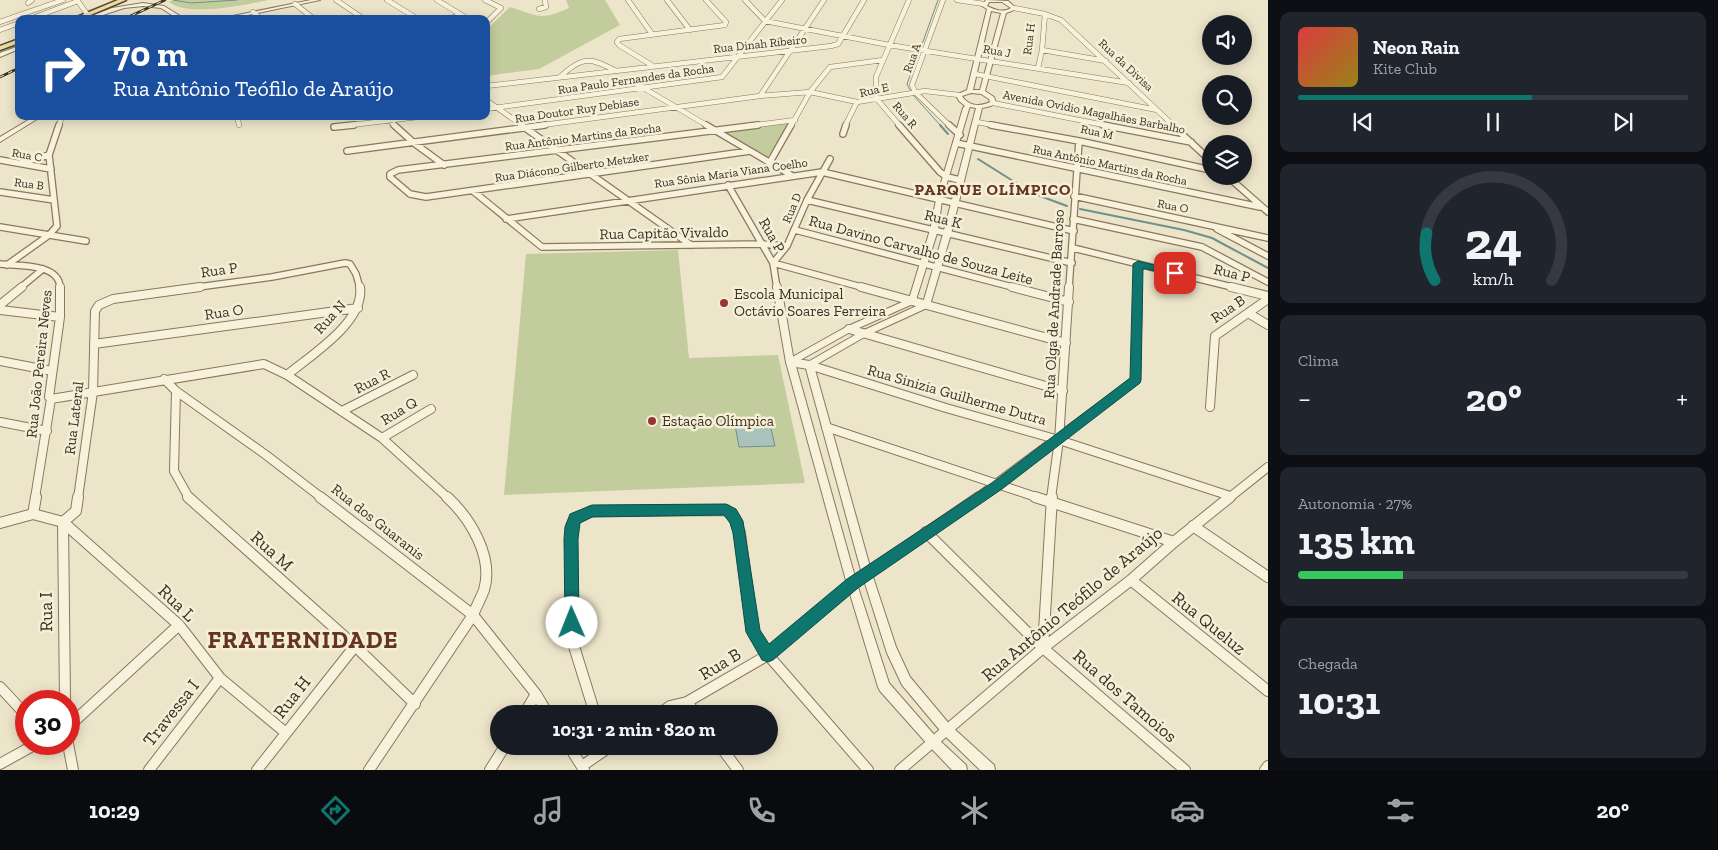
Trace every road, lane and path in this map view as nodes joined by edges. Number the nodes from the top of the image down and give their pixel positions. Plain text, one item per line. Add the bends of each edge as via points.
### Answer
1 (63, 0) edge
2 (77, 0) edge
3 (123, 0) edge
4 (318, 0) edge
5 (336, 0) edge
6 (387, 0) edge
7 (437, 0) edge
8 (485, 0) edge
9 (545, 0) edge
10 (628, 0) edge
11 (667, 0) edge
12 (706, 0) edge
13 (745, 0) edge
14 (782, 0) edge
15 (824, 0) edge
16 (864, 0) edge
17 (909, 0) edge
18 (943, 0) edge
19 (957, 0) edge
20 (992, 0) edge
21 (1006, 1) edge
22 (295, 4) junction
23 (984, 4) junction
24 (1014, 8) junction
25 (539, 9) dead end
26 (989, 9) junction
27 (253, 12) junction
28 (1004, 12) junction
29 (1045, 14) junction
30 (20, 15) edge
31 (40, 15) edge
32 (86, 15) edge
33 (89, 15) edge
34 (90, 15) edge
35 (171, 15) edge
36 (244, 15) edge
37 (256, 15) edge
38 (309, 15) edge
39 (358, 15) edge
40 (411, 15) edge
41 (461, 15) edge
42 (15, 17) edge
43 (490, 19) edge
44 (765, 21) junction
45 (0, 22) edge
46 (15, 24) edge
47 (806, 29) junction
48 (0, 30) edge
49 (690, 30) junction
50 (652, 34) junction
51 (843, 36) junction
52 (15, 42) edge
53 (889, 44) junction
54 (0, 48) edge
55 (15, 49) edge
56 (791, 50) junction
57 (925, 50) junction
58 (1042, 50) junction
59 (0, 55) edge
60 (739, 56) junction
61 (979, 58) junction
62 (883, 60) junction
63 (991, 60) junction
64 (1106, 61) junction
65 (653, 66) junction
66 (1038, 68) junction
67 (616, 71) junction
68 (975, 74) junction
69 (560, 77) junction
70 (987, 77) junction
71 (630, 80) dead end
72 (1129, 83) junction
73 (490, 86) edge
74 (644, 88) junction
75 (970, 91) junction
76 (810, 92) junction
77 (916, 92) junction
78 (982, 92) junction
79 (960, 95) junction
80 (760, 96) junction
81 (876, 98) junction
82 (857, 102) junction
83 (490, 103) edge
84 (993, 103) junction
85 (969, 105) junction
86 (497, 107) junction
87 (676, 107) junction
88 (979, 107) junction
89 (490, 108) edge
90 (1157, 110) junction
91 (32, 120) edge
92 (61, 120) edge
93 (238, 120) edge
94 (397, 120) edge
95 (795, 120) junction
96 (390, 121) junction
97 (976, 122) junction
98 (239, 125) dead end
99 (334, 127) dead end
100 (526, 127) junction
101 (715, 130) junction
102 (843, 134) dead end
103 (960, 134) junction
104 (0, 140) edge
105 (1079, 141) junction
106 (1191, 142) junction
107 (414, 143) junction
108 (956, 143) junction
109 (970, 146) junction
110 (560, 150) junction
111 (347, 151) dead end
112 (750, 151) junction
113 (1202, 152) edge
114 (49, 155) junction
115 (830, 159) dead end
116 (0, 160) edge
117 (770, 162) junction
118 (18, 163) junction
119 (444, 165) junction
120 (1202, 168) edge
121 (51, 169) junction
122 (1078, 169) junction
123 (822, 172) junction
124 (592, 174) junction
125 (790, 175) junction
126 (947, 176) junction
127 (960, 180) junction
128 (728, 185) junction
129 (1237, 185) edge
130 (400, 187) joint
131 (473, 191) junction
132 (0, 192) edge
133 (1074, 196) junction
134 (54, 200) junction
135 (628, 200) junction
136 (807, 200) junction
137 (939, 200) junction
138 (954, 203) junction
139 (1260, 207) junction
140 (1268, 212) edge
141 (506, 219) junction
142 (1074, 219) junction
143 (1207, 224) junction
144 (0, 227) edge
145 (795, 230) junction
146 (934, 230) junction
147 (1074, 231) junction
148 (947, 234) junction
149 (49, 235) junction
150 (1268, 238) edge
151 (86, 241) dead end
152 (761, 244) junction
153 (691, 245) junction
154 (787, 246) junction
155 (1073, 248) junction
156 (1268, 256) edge
157 (773, 263) junction
158 (1072, 263) junction
159 (3, 264) edge
160 (350, 264) joint
161 (923, 264) junction
162 (1138, 264) junction
163 (937, 268) junction
164 (43, 269) junction
165 (1268, 282) edge
166 (1268, 298) edge
167 (912, 301) junction
168 (1069, 302) junction
169 (926, 305) junction
170 (0, 306) edge
171 (358, 308) junction
172 (0, 310) edge
173 (95, 311) joint
174 (1248, 313) junction
175 (60, 317) junction
176 (1268, 325) edge
177 (849, 329) junction
178 (865, 333) junction
179 (94, 344) junction
180 (1066, 344) junction
181 (0, 361) edge
182 (790, 362) junction
183 (809, 365) junction
184 (52, 371) junction
185 (287, 375) junction
186 (413, 375) dead end
187 (164, 379) junction
188 (176, 390) junction
189 (1063, 391) junction
190 (93, 392) junction
191 (51, 399) junction
192 (1210, 407) dead end
193 (431, 409) dead end
194 (342, 411) junction
195 (0, 422) edge
196 (826, 428) junction
197 (47, 431) junction
198 (382, 438) junction
199 (1060, 440) junction
200 (1268, 467) edge
201 (998, 485) junction
202 (1230, 496) junction
203 (1051, 501) junction
204 (33, 514) junction
205 (62, 522) junction
206 (0, 523) edge
207 (1193, 526) junction
208 (926, 532) junction
209 (1174, 542) junction
210 (867, 574) junction
211 (1268, 576) edge
212 (1131, 580) junction
213 (852, 584) junction
214 (473, 615) junction
215 (179, 625) junction
216 (355, 646) junction
217 (1043, 648) junction
218 (768, 655) junction
219 (220, 678) junction
220 (0, 687) edge
221 (65, 690) edge
222 (1268, 691) edge
223 (536, 694) junction
224 (687, 702) junction
225 (15, 703) edge
226 (415, 704) junction
227 (529, 705) edge
228 (543, 705) edge
229 (592, 705) edge
230 (674, 705) edge
231 (689, 705) edge
232 (80, 716) edge
233 (947, 730) junction
234 (286, 733) junction
235 (933, 742) junction
236 (16, 755) edge
237 (70, 755) edge
238 (500, 755) edge
239 (575, 755) edge
240 (599, 755) edge
241 (727, 755) edge
242 (0, 764) edge
243 (1268, 766) edge
244 (583, 768) edge
245 (491, 769) edge
246 (73, 770) edge
247 (149, 770) edge
248 (257, 770) edge
249 (369, 770) edge
250 (738, 770) edge
251 (868, 770) edge
252 (900, 770) edge
253 (961, 770) edge
254 (989, 770) edge
255 (1185, 770) edge
256 (1265, 770) edge

1 - 30 street
2 - 31 street
2 - 32 street
3 - 33 main road
4 - 22 street
5 - 39 street
6 - 40 street
7 - 41 street
8 - 43 street via 501,8
9 - 25 street via 546,7
10 - 50 street
11 - 49 street
12 - 49 street via 726,22 725,25
13 - 44 street
14 - 44 street, Rua Paulo Fernandes da Rocha
15 - 47 street
16 - 51 street
17 - 53 street
18 - 57 street, Rua A
19 - 23 street
20 - 21 street
20 - 23 street
21 - 24 street
22 - 27 street
22 - 38 street
23 - 26 street
24 - 28 street
24 - 29 street, Rua da Divisa
26 - 28 street
26 - 61 street
27 - 36 street
27 - 37 street
28 - 63 street
29 - 58 street, Rua H
29 - 64 street, Rua da Divisa via 1061,20
34 - 35 street via 138,3 156,5
42 - 45 street
44 - 47 street, Rua J
44 - 60 street, Rua Paulo Fernandes da Rocha
46 - 48 street
47 - 51 street, Rua J
47 - 56 street
49 - 50 street
50 - 65 street via 629,36 617,42
51 - 53 street, Rua J
51 - 56 street, Rua Dinah Ribeiro via 835,45
52 - 54 main road
53 - 57 street, Rua J
53 - 62 street, Rua R
55 - 59 street
56 - 60 street, Rua Dinah Ribeiro
56 - 80 street
57 - 61 street, Rua J
57 - 77 street, Rua A via 912,86
58 - 64 street
58 - 66 street, Rua H
60 - 65 street, Rua Dinah Ribeiro
60 - 74 street, Rua Paulo Fernandes da Rocha via 722,77
61 - 63 street, Rua J
61 - 68 street
62 - 76 street via 830,67
62 - 81 street, Rua R via 876,77
63 - 66 street, Rua J
63 - 70 street
64 - 72 street, Rua da Divisa
65 - 67 street, Rua Dinah Ribeiro
66 - 72 street, Rua J
67 - 69 street, Rua Dinah Ribeiro
67 - 69 street via 586,59 574,63
68 - 70 street
68 - 75 street
69 - 73 street, Rua Dinah Ribeiro
70 - 78 street
70 - 90 street
71 - 74 street
72 - 90 street, Rua da Divisa
74 - 86 street, Rua Paulo Fernandes da Rocha
74 - 87 street
75 - 78 street
75 - 79 street
76 - 80 street, Rua Doutor Ruy Debiase
76 - 82 street, Rua Doutor Ruy Debiase
76 - 95 street
77 - 79 street, Rua E
77 - 81 street, Rua E
77 - 103 street, Rua A
78 - 84 street via 992,98
79 - 85 street via 961,100
80 - 87 street, Rua Doutor Ruy Debiase
81 - 82 street, Rua E
81 - 126 street, Rua R
82 - 102 street, Rua E
83 - 86 street
84 - 88 street
84 - 106 street, Avenida Ovídio Magalhães Barbalho
85 - 88 street
85 - 103 street
86 - 89 street, Rua Paulo Fernandes da Rocha
86 - 100 street
87 - 100 street, Rua Doutor Ruy Debiase
87 - 101 street
88 - 97 street
90 - 106 street, Rua da Divisa
91 - 104 street
92 - 114 street
93 - 98 street
94 - 96 street
95 - 101 street, Rua Antônio Martins da Rocha
95 - 117 street
96 - 99 street
96 - 107 street
97 - 105 street, Rua M
97 - 109 street
100 - 107 street, Rua Doutor Ruy Debiase
100 - 110 street
101 - 110 street, Rua Antônio Martins da Rocha
101 - 112 street
103 - 108 street
105 - 120 street, Rua M
105 - 122 street, Rua Olga de Andrade Barroso
106 - 113 street, Rua da Divisa
107 - 111 street, Rua Doutor Ruy Debiase
107 - 119 street
108 - 109 street, Rua Antônio Martins da Rocha
108 - 126 street
109 - 122 street, Rua Antônio Martins da Rocha
109 - 127 street
110 - 119 street, Rua Antônio Martins da Rocha
110 - 124 street
112 - 117 street
112 - 124 street, Rua Diácono Gilberto Metzker
114 - 118 street
114 - 121 street
115 - 123 street, Rua D
116 - 118 street, Rua C
117 - 125 street
118 - 121 street, Rua C
119 - 130 street, Rua Antônio Martins da Rocha via 393,172 390,177
121 - 134 street
122 - 133 street, Rua Olga de Andrade Barroso
122 - 139 street, Rua Antônio Martins da Rocha
123 - 125 street, Rua Sônia Maria Viana Coelho
123 - 136 street, Rua D
123 - 137 street, Rua Sônia Maria Viana Coelho
124 - 131 street, Rua Diácono Gilberto Metzker
124 - 135 street
125 - 128 street, Rua Sônia Maria Viana Coelho
126 - 127 street, Rua R
126 - 137 street
127 - 138 street
128 - 135 street, Rua Sônia Maria Viana Coelho
128 - 152 street, Rua P
129 - 139 street
130 - 131 street, Rua Diácono Gilberto Metzker via 415,197
131 - 141 street
132 - 134 street, Rua B
133 - 142 street, Rua Olga de Andrade Barroso
133 - 143 street, Rua O
134 - 149 street via 57,226
135 - 141 street, Rua Sônia Maria Viana Coelho
135 - 153 street
136 - 145 street, Rua D
136 - 146 street, Rua K
137 - 138 street, Rua Sônia Maria Viana Coelho
137 - 146 street
138 - 147 street, Rua Sônia Maria Viana Coelho
138 - 148 street
139 - 140 street
141 - 153 street, Rua Capitão Vivaldo via 542,247
142 - 147 street, Rua Olga de Andrade Barroso
142 - 165 street via 1202,247
143 - 150 street, Rua O
143 - 156 street
144 - 149 street
145 - 154 street, Rua D
145 - 161 street, Rua Davino Carvalho de Souza Leite
146 - 148 street, Rua K
146 - 161 street
147 - 155 street, Rua Olga de Andrade Barroso
148 - 158 street, Rua K
148 - 163 street
149 - 151 street
149 - 159 street
152 - 153 street, Rua Capitão Vivaldo
152 - 154 street, Rua Capitão Vivaldo
152 - 157 street, Rua P
154 - 157 street, Rua D
155 - 158 street, Rua Olga de Andrade Barroso
155 - 162 street, Rua P
157 - 167 street
157 - 182 street, Rua P
158 - 168 street, Rua Olga de Andrade Barroso
159 - 164 street, Rua João Pereira Neves
160 - 171 street, Rua N via 358,274 360,284
160 - 173 street, Rua P via 113,299 98,305
161 - 163 street, Rua Davino Carvalho de Souza Leite
161 - 167 street
162 - 166 street, Rua P
162 - 199 street, Rua B via 1136,380
163 - 168 street, Rua Davino Carvalho de Souza Leite
163 - 169 street
164 - 170 street
164 - 175 street, Rua João Pereira Neves via 55,274 60,281
166 - 174 street, Rua B
167 - 169 street
167 - 177 street
168 - 180 street, Rua Olga de Andrade Barroso
169 - 178 street
169 - 180 street
171 - 179 street, Rua O
171 - 185 street, Rua N via 326,343
172 - 175 street
173 - 179 street, Rua Lateral
174 - 176 street
174 - 192 street, Rua B via 1215,336
175 - 184 street, Rua João Pereira Neves
177 - 178 street
177 - 182 street
178 - 183 street
178 - 189 street
179 - 190 street, Rua Lateral
180 - 189 street, Rua Olga de Andrade Barroso
181 - 184 street
182 - 183 street, Rua Sinizia Guilherme Dutra
182 - 213 street
183 - 196 street
183 - 199 street, Rua Sinizia Guilherme Dutra
184 - 191 street, Rua João Pereira Neves
185 - 187 street via 264,364
185 - 194 street
186 - 194 street, Rua R
187 - 188 street, Rua dos Guaranis
187 - 190 street
188 - 214 street, Rua dos Guaranis via 266,455
188 - 216 street, Rua M via 174,471 189,499
189 - 199 street, Rua Olga de Andrade Barroso
190 - 191 street
190 - 205 street, Rua Lateral via 76,511
191 - 197 street, Rua João Pereira Neves
193 - 198 street, Rua Q
194 - 198 street
195 - 197 street
196 - 201 street
196 - 210 street
197 - 204 street, Rua João Pereira Neves
198 - 214 street via 460,509 474,533 484,555 486,574 484,589
199 - 201 street, Rua B
199 - 202 street, Rua Sinizia Guilherme Dutra
199 - 203 street, Rua Olga de Andrade Barroso
200 - 202 street, Rua Antônio Teófilo de Araújo
201 - 203 street
201 - 208 street, Rua B
202 - 207 street, Rua Antônio Teófilo de Araújo
203 - 209 street
203 - 217 street, Rua Olga de Andrade Barroso
204 - 205 street
204 - 206 street
205 - 215 street, Rua L
205 - 221 street, Rua I
207 - 209 street, Rua Antônio Teófilo de Araújo
207 - 211 street
208 - 210 street, Rua B
208 - 217 street, Rua dos Tamoios
209 - 212 street, Rua Antônio Teófilo de Araújo
210 - 213 street, Rua B
210 - 233 street via 891,649 906,681
212 - 217 street, Rua Antônio Teófilo de Araújo
212 - 222 street, Rua Queluz
213 - 218 street, Rua B
213 - 235 street via 884,687
214 - 223 street, Rua dos Guaranis
214 - 226 street
215 - 219 street, Rua L
215 - 232 street
216 - 226 street, Rua M
216 - 234 street, Rua H
217 - 233 street, Rua Antônio Teófilo de Araújo
217 - 255 street, Rua dos Tamoios
218 - 224 street, Rua B
218 - 229 street via 753,632 740,533 732,513 716,508 592,511 575,518 571,527 572,640
218 - 251 street
219 - 234 street, Rua L
219 - 247 street, Travessa I
220 - 225 street
223 - 227 street
223 - 228 street, Rua dos Guaranis
224 - 230 street, Rua B
224 - 231 street
226 - 249 street
233 - 235 street, Rua Antônio Teófilo de Araújo
233 - 254 street
234 - 248 street, Rua H
235 - 252 street, Rua Antônio Teófilo de Araújo
235 - 253 street
236 - 242 street
237 - 246 street
238 - 245 street
239 - 244 street
240 - 244 street
241 - 250 street
243 - 256 street

